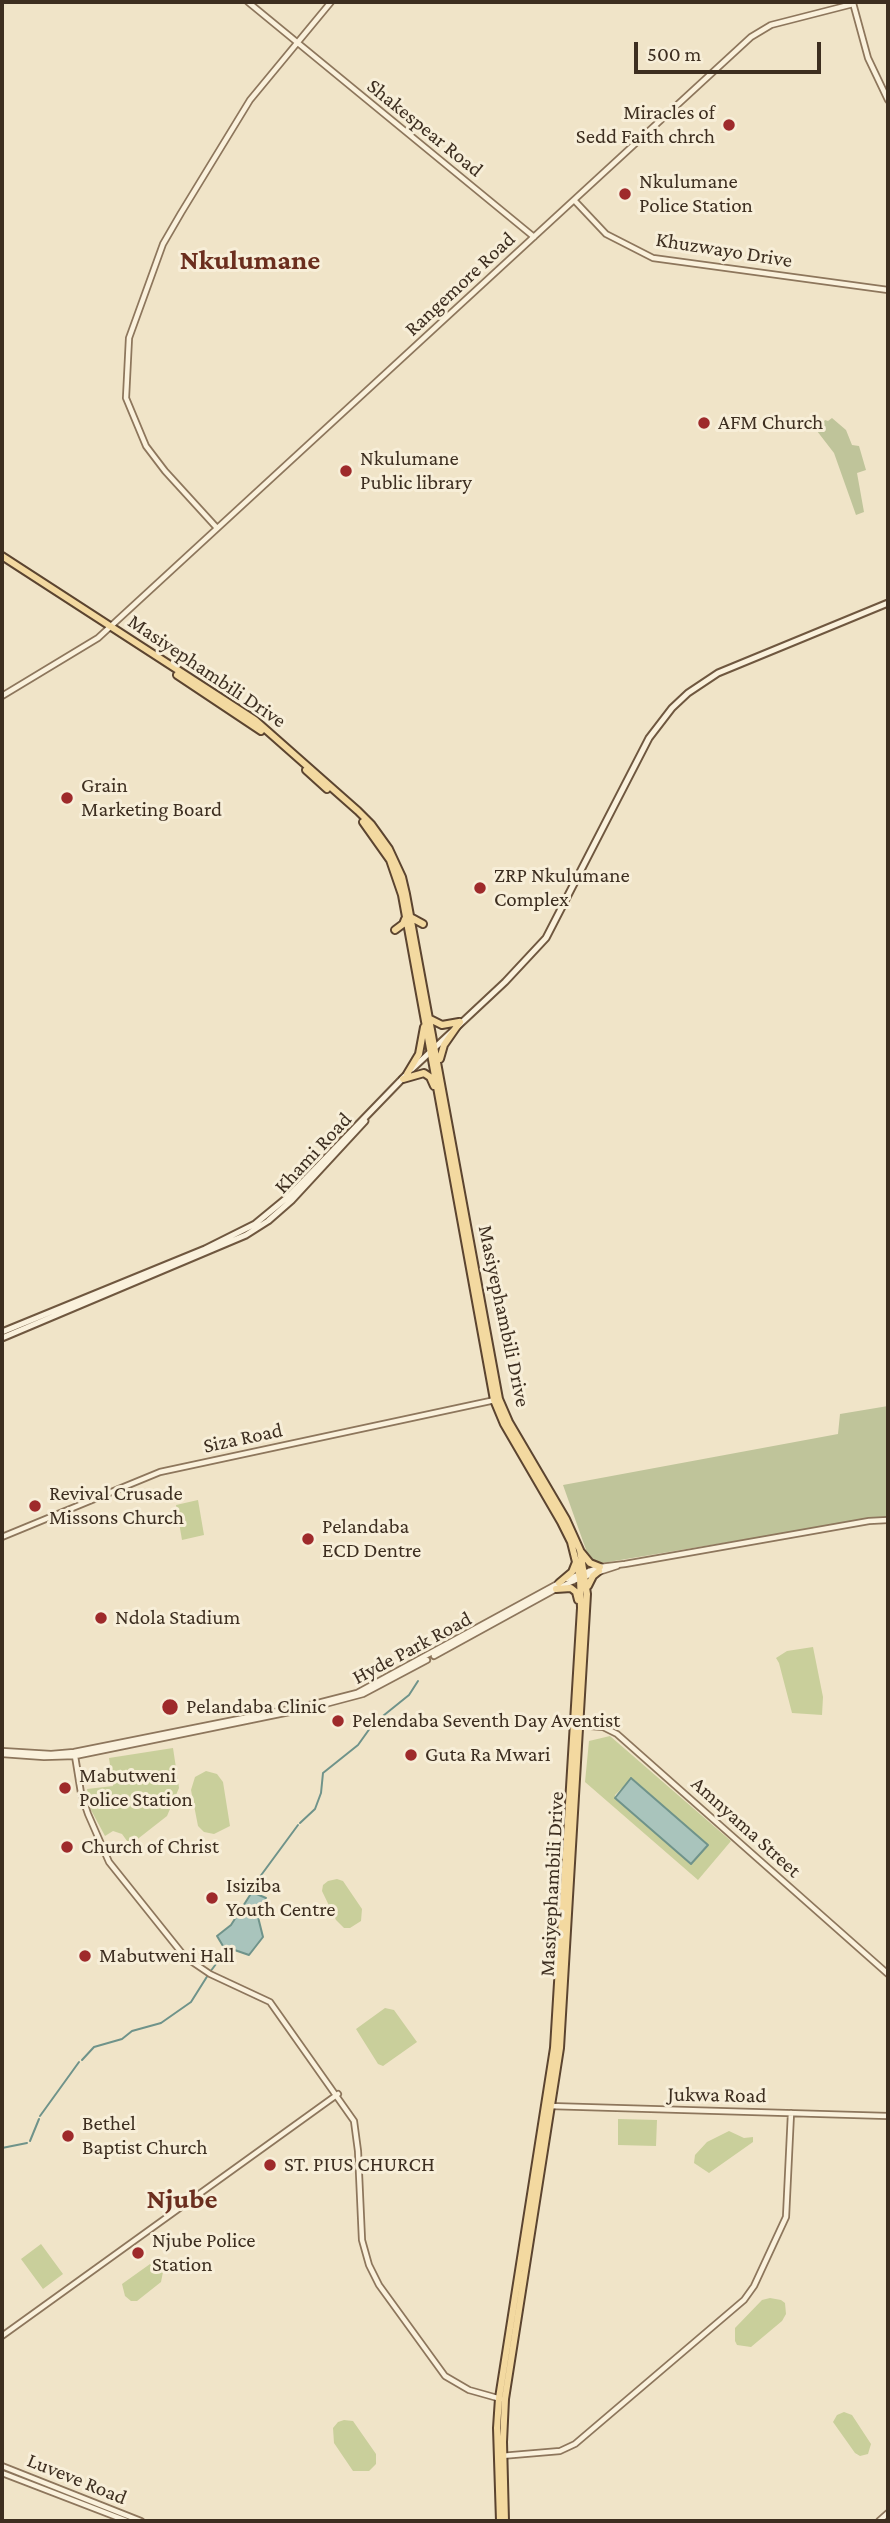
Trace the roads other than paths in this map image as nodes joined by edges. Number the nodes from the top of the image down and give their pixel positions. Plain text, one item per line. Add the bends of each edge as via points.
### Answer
1 (248, 2) edge
2 (331, 2) edge
3 (853, 3) edge
4 (296, 43) junction
5 (888, 100) edge
6 (574, 200) junction
7 (534, 237) junction
8 (888, 290) edge
9 (217, 528) junction
10 (2, 556) edge
11 (888, 603) edge
12 (109, 628) junction
13 (2, 696) edge
14 (408, 916) junction
15 (412, 935) junction
16 (427, 1018) junction
17 (460, 1022) junction
18 (433, 1048) junction
19 (440, 1071) junction
20 (405, 1077) junction
21 (438, 1094) junction
22 (2, 1335) edge
23 (497, 1399) junction
24 (888, 1520) edge
25 (2, 1537) edge
26 (580, 1550) junction
27 (576, 1560) junction
28 (600, 1569) junction
29 (582, 1574) junction
30 (558, 1586) junction
31 (587, 1586) junction
32 (581, 1608) junction
33 (579, 1723) junction
34 (2, 1753) edge
35 (75, 1756) junction
36 (888, 1974) edge
37 (338, 2094) junction
38 (549, 2106) junction
39 (791, 2113) junction
40 (888, 2116) edge
41 (2, 2336) edge
42 (502, 2399) junction
43 (501, 2456) junction
44 (2, 2466) edge
45 (2, 2473) edge
46 (888, 2514) edge
47 (127, 2521) edge
48 (141, 2521) edge
49 (500, 2521) edge
50 (505, 2521) edge
51 (879, 2521) edge

1 - 4 street, Shakespear Road
2 - 4 street
3 - 5 street via 869,58
3 - 6 street, Rangemore Road via 757,33
4 - 7 street, Shakespear Road
4 - 9 street via 250,100 170,230 128,345 126,398 146,446
6 - 7 street, Rangemore Road
6 - 8 street, Khuzwayo Drive via 606,234 653,257
7 - 9 street, Rangemore Road
9 - 12 street, Rangemore Road
10 - 12 main road, Masiyephambili Drive
11 - 17 main road, Khami Road via 718,673 672,708 649,738 546,938
12 - 13 street, Rangemore Road
12 - 14 main road, Masiyephambili Drive via 255,720 358,811 394,858 404,883
14 - 15 main road, Masiyephambili Drive
14 - 15 main road via 424,924
14 - 15 main road via 396,929
15 - 16 main road, Masiyephambili Drive
16 - 17 main road via 442,1025
16 - 18 main road, Masiyephambili Drive
16 - 20 main road via 419,1054
17 - 18 main road, Khami Road
17 - 19 main road via 444,1045
18 - 19 main road, Masiyephambili Drive
18 - 20 main road, Khami Road
18 - 21 main road, Masiyephambili Drive
19 - 23 main road, Masiyephambili Drive
20 - 21 main road via 428,1074
20 - 22 main road, Khami Road via 292,1200 247,1235
21 - 23 main road, Masiyephambili Drive
23 - 25 street, Siza Road via 160,1472
23 - 26 main road, Masiyephambili Drive
23 - 27 main road, Masiyephambili Drive via 504,1424 561,1522
24 - 28 street, Hyde Park Road
26 - 28 main road
26 - 29 main road, Masiyephambili Drive
27 - 29 main road, Masiyephambili Drive
27 - 30 main road
28 - 29 street, Hyde Park Road
28 - 31 main road
29 - 30 street, Hyde Park Road
29 - 31 main road, Masiyephambili Drive
29 - 32 main road, Masiyephambili Drive
30 - 32 main road via 573,1589
30 - 34 street, Hyde Park Road via 357,1693 74,1752
30 - 35 street, Hyde Park Road via 358,1696
31 - 33 main road, Masiyephambili Drive
32 - 33 main road, Masiyephambili Drive
33 - 36 street, Amnyama Street via 608,1728 626,1741
33 - 38 main road, Masiyephambili Drive via 560,2048
34 - 35 street, Hyde Park Road
35 - 37 street via 85,1804 109,1862 185,1957 270,2002
37 - 41 street
37 - 42 street via 354,2121 361,2231 375,2277 445,2376 469,2390
38 - 39 street, Jukwa Road
38 - 42 main road, Masiyephambili Drive
39 - 40 street, Jukwa Road
39 - 43 street via 786,2217 744,2300 575,2444 560,2451
42 - 43 main road, Masiyephambili Drive
43 - 49 main road, Masiyephambili Drive
43 - 50 main road, Masiyephambili Drive
44 - 48 street, Luveve Road
45 - 47 street, Luveve Road
46 - 51 street

